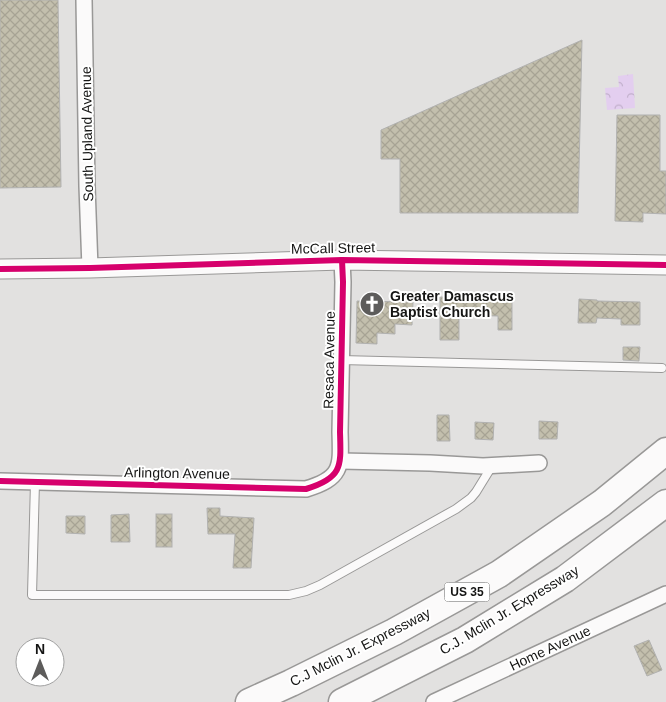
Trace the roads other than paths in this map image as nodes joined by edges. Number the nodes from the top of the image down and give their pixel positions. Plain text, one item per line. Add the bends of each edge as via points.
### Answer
1 (84, 0) edge
2 (342, 260) junction
3 (666, 265) edge
4 (90, 268) junction
5 (0, 269) edge
6 (341, 360) junction
7 (662, 368) dead end
8 (666, 451) edge
9 (341, 461) junction
10 (539, 463) dead end
11 (493, 465) junction
12 (0, 481) edge
13 (35, 482) junction
14 (666, 503) edge
15 (666, 594) edge
16 (249, 702) edge
17 (342, 702) edge
18 (434, 702) edge

1 - 4 street, South Upland Avenue
2 - 3 street, McCall Street
2 - 4 street, McCall Street
2 - 6 street, Resaca Avenue
4 - 5 street, McCall Street
6 - 7 lane
6 - 9 street, Resaca Avenue
8 - 16 highway, C.J Mclin Jr. Expressway / US 35 via 602,503 499,574 394,632
9 - 11 street
9 - 13 street, Arlington Avenue via 330,478 306,489
10 - 11 street
11 - 13 lane via 471,498 456,509 320,585 289,595 32,595
12 - 13 street, Arlington Avenue
14 - 17 highway, C.J. Mclin Jr. Expressway / US 35 via 565,579 465,640
15 - 18 street, Home Avenue

